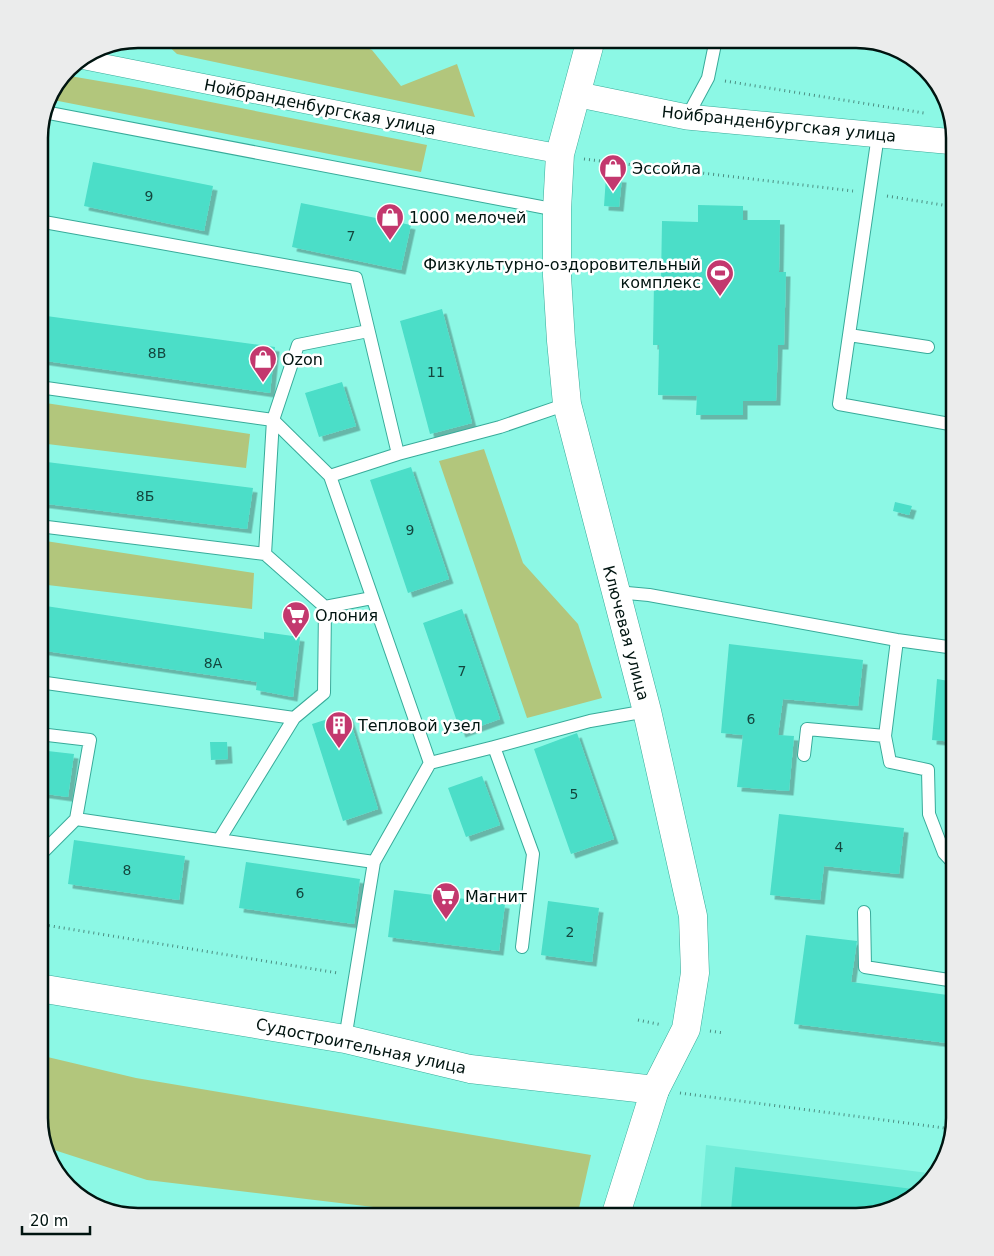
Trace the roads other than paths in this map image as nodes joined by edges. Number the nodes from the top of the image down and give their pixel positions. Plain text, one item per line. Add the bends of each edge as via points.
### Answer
1 (588, 48) edge
2 (714, 48) edge
3 (90, 61) edge
4 (575, 94) junction
5 (51, 113) edge
6 (687, 117) junction
7 (878, 135) junction
8 (946, 141) edge
9 (560, 154) junction
10 (557, 210) junction
11 (48, 223) edge
12 (368, 331) junction
13 (849, 334) junction
14 (928, 347) dead end
15 (48, 388) edge
16 (567, 404) junction
17 (273, 420) junction
18 (946, 423) edge
19 (398, 454) junction
20 (330, 476) junction
21 (48, 527) edge
22 (265, 554) junction
23 (616, 592) junction
24 (372, 598) junction
25 (326, 607) junction
26 (897, 640) junction
27 (946, 647) edge
28 (48, 683) edge
29 (647, 711) junction
30 (294, 718) junction
31 (48, 735) edge
32 (885, 736) junction
33 (494, 747) junction
34 (804, 755) dead end
35 (430, 763) junction
36 (76, 819) junction
37 (219, 840) junction
38 (48, 847) edge
39 (946, 855) edge
40 (374, 862) junction
41 (864, 912) dead end
42 (522, 947) dead end
43 (946, 979) edge
44 (48, 990) edge
45 (345, 1039) junction
46 (655, 1090) junction
47 (618, 1208) edge

1 - 4 main road, Ключевая улица
2 - 6 lane via 708,78
3 - 9 street, Нойбранденбургская улица
4 - 6 street, Нойбранденбургская улица
4 - 9 main road, Ключевая улица
5 - 10 lane
6 - 7 street, Нойбранденбургская улица
7 - 8 street, Нойбранденбургская улица
7 - 13 lane
9 - 10 main road, Ключевая улица
10 - 16 main road, Ключевая улица via 559,313
11 - 12 lane via 356,278
12 - 17 lane via 298,345
12 - 19 lane
13 - 14 lane
13 - 18 lane via 839,404
15 - 17 lane
16 - 19 lane via 500,427
16 - 23 main road, Ключевая улица
17 - 20 lane
17 - 22 lane
19 - 20 lane
20 - 24 lane
21 - 22 lane
22 - 25 lane
23 - 26 lane
23 - 29 main road, Ключевая улица
24 - 25 lane
24 - 35 lane
25 - 30 lane via 324,693
26 - 27 lane
26 - 32 lane
28 - 30 lane
29 - 33 lane via 590,721
29 - 46 main road, Ключевая улица via 692,916 695,973 686,1029
30 - 37 lane
31 - 36 lane via 90,740
32 - 34 lane via 806,730
32 - 39 lane via 890,762 928,770 929,814
33 - 35 lane
33 - 42 lane via 533,854
35 - 40 lane
36 - 37 lane
36 - 38 lane
37 - 40 lane
40 - 45 lane
41 - 43 lane via 865,967
44 - 45 main road, Судостроительная улица
45 - 46 main road, Судостроительная улица via 470,1069
46 - 47 main road, Ключевая улица

